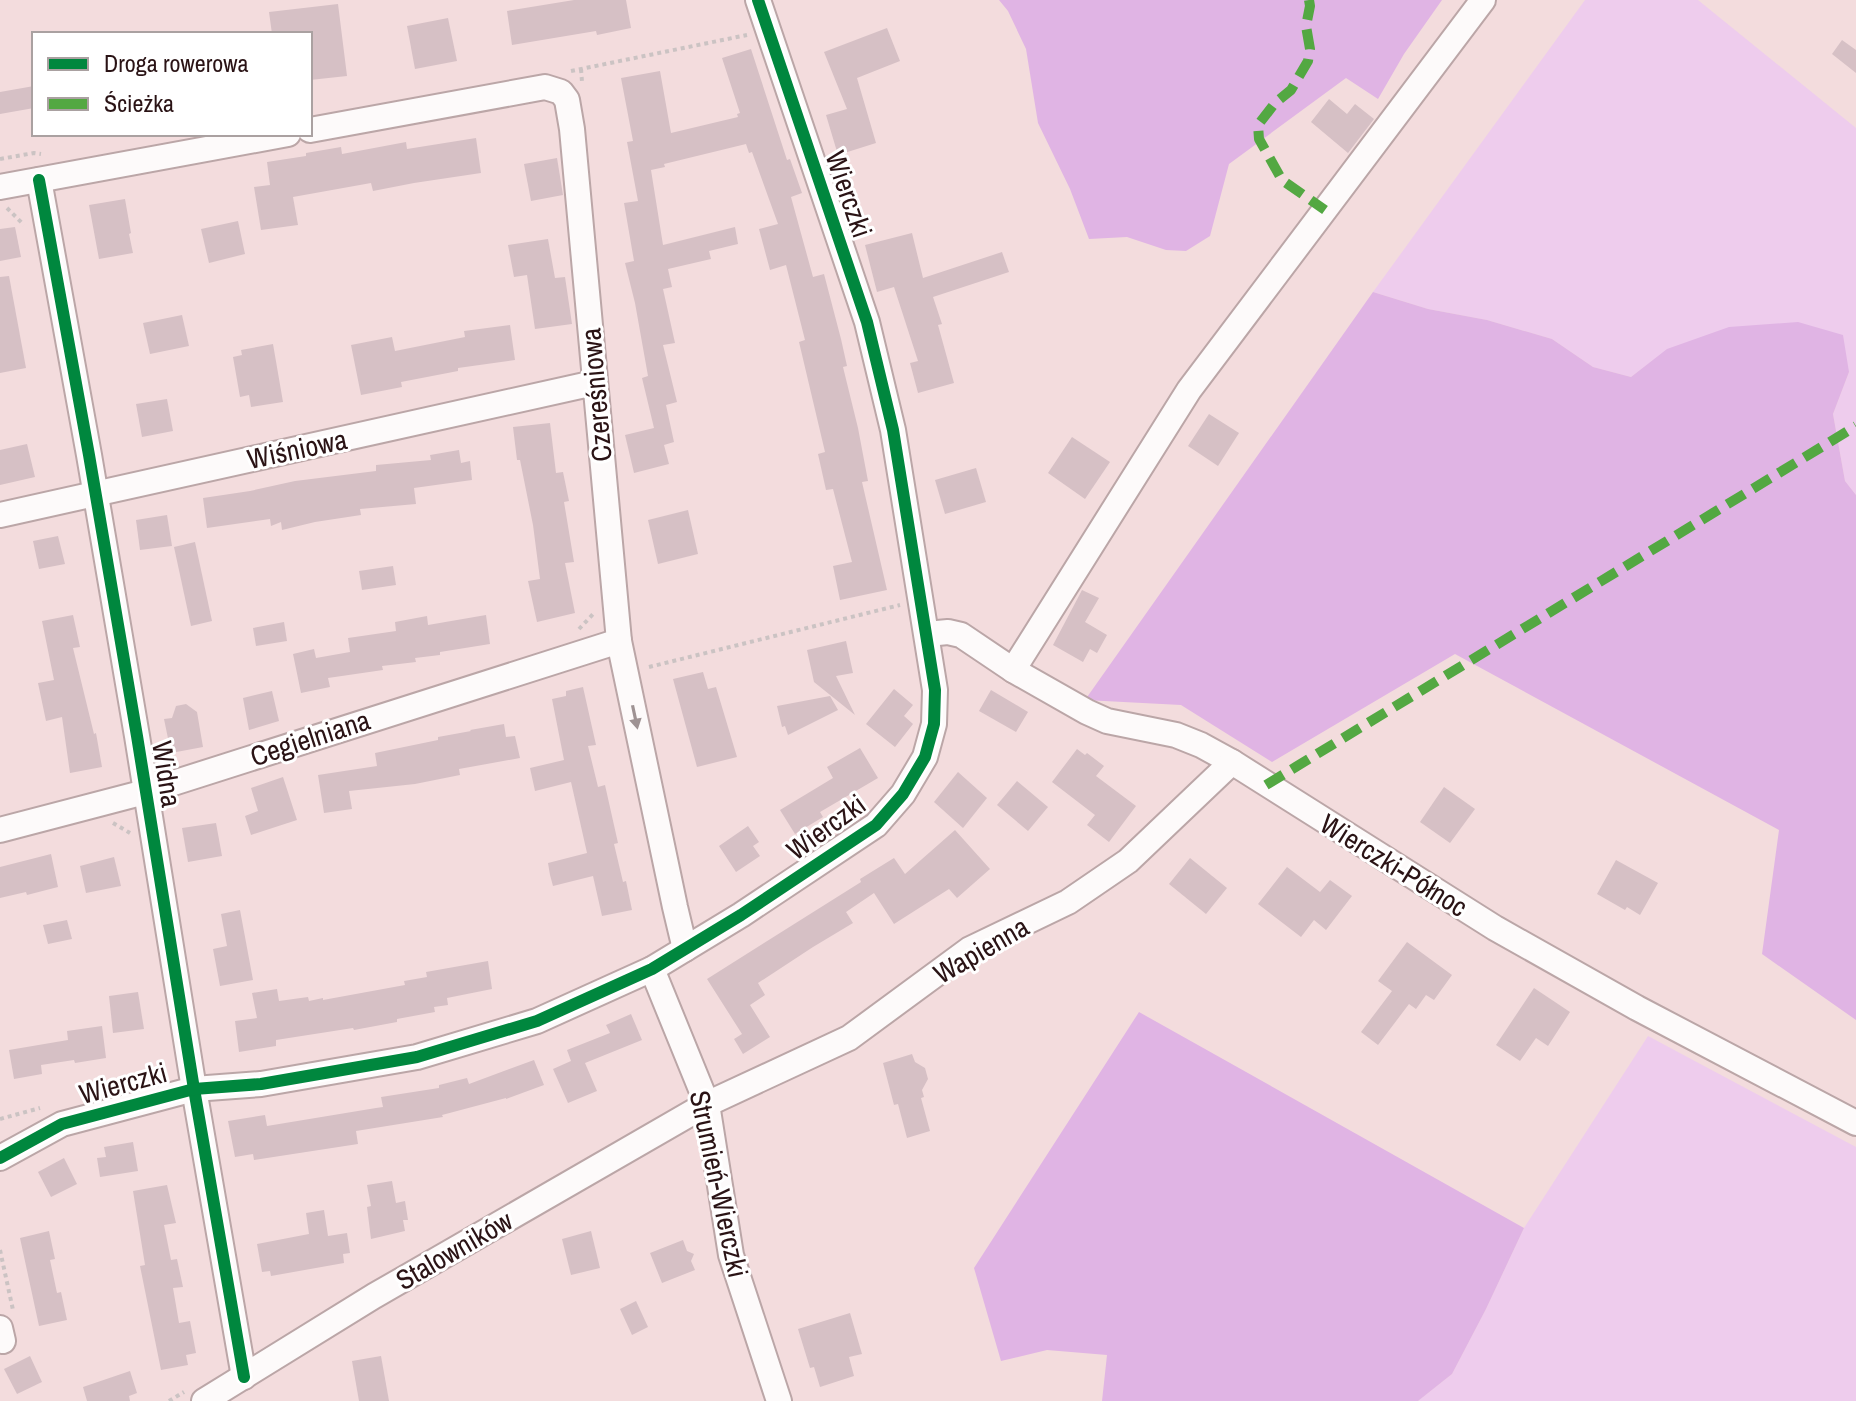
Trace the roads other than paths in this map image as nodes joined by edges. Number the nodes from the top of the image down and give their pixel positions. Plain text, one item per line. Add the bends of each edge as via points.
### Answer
1 (758, 0) edge
2 (1483, 0) edge
3 (312, 130) edge
4 (277, 136) edge
5 (39, 180) junction
6 (0, 187) edge
7 (594, 383) junction
8 (95, 493) junction
9 (0, 515) edge
10 (927, 634) junction
11 (619, 641) junction
12 (1013, 670) junction
13 (1232, 762) junction
14 (145, 792) junction
15 (0, 830) edge
16 (685, 949) junction
17 (652, 969) junction
18 (194, 1089) junction
19 (707, 1104) junction
20 (1856, 1123) edge
21 (0, 1158) edge
22 (244, 1377) junction
23 (204, 1401) edge
24 (779, 1401) edge

1 - 10 street, Wierczki via 867,322 893,430
2 - 12 street via 1189,390
3 - 7 street, Czereśniowa via 545,87 561,92 572,129
4 - 5 street
5 - 6 street
5 - 8 street, Widna
7 - 8 street, Wiśniowa
7 - 11 street, Czereśniowa
8 - 9 street, Wiśniowa
8 - 14 street, Widna
10 - 12 street, Wierczki-Północ via 961,635
10 - 16 street, Wierczki via 934,724 925,757 903,794 876,825
11 - 14 street, Cegielniana
11 -> 16 street, Czereśniowa
12 - 13 street, Wierczki-Północ via 1107,721 1176,735
13 - 19 street, Wapienna via 1128,861 1068,902 970,949 849,1038
13 - 20 street, Wierczki-Północ via 1495,928
14 - 15 street, Cegielniana
14 - 18 street, Widna
16 - 17 street, Wierczki
17 - 18 street, Wierczki via 537,1021 417,1057 261,1084
17 - 19 street, Strumień-Wierczki
18 - 21 street, Wierczki via 62,1124
18 - 22 street, Widna
19 - 22 street, Stalowników
19 - 24 street, Strumień-Wierczki via 731,1255
22 - 23 street, Stalowników

